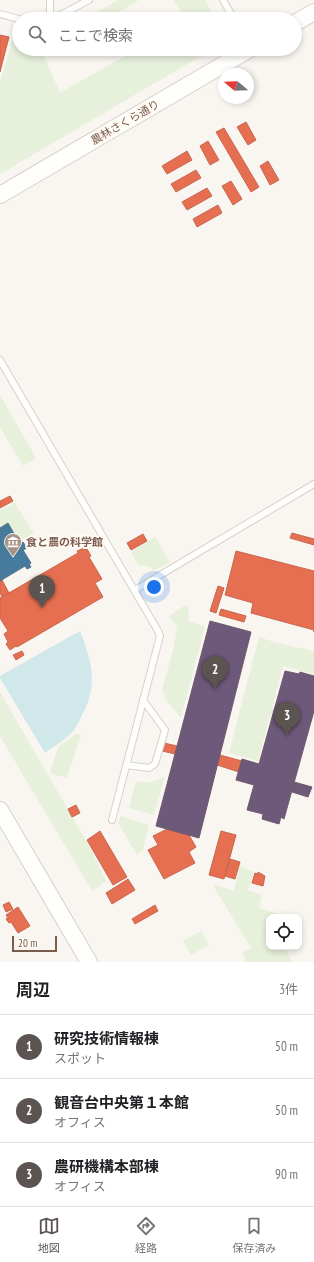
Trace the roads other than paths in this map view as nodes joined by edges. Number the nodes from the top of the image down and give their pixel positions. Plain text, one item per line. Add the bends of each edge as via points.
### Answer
1 (50, 0) edge
2 (89, 0) edge
3 (222, 0) edge
4 (51, 12) edge
5 (69, 12) edge
6 (230, 12) edge
7 (314, 12) edge
8 (0, 14) edge
9 (12, 17) edge
10 (302, 19) edge
11 (238, 56) edge
12 (0, 195) edge
13 (0, 360) edge
14 (314, 484) edge
15 (135, 590) junction
16 (143, 700) junction
17 (126, 765) junction
18 (0, 810) edge
19 (112, 820) dead end
20 (90, 962) edge

1 - 4 lane
2 - 5 lane
3 - 6 lane
7 - 10 street
8 - 9 lane
11 - 12 street, 農林さくら通り
13 - 15 lane
14 - 15 lane
15 - 16 lane via 160,636
16 - 17 lane
16 - 17 lane via 165,730 156,764 149,768
17 - 19 lane
18 - 20 street

